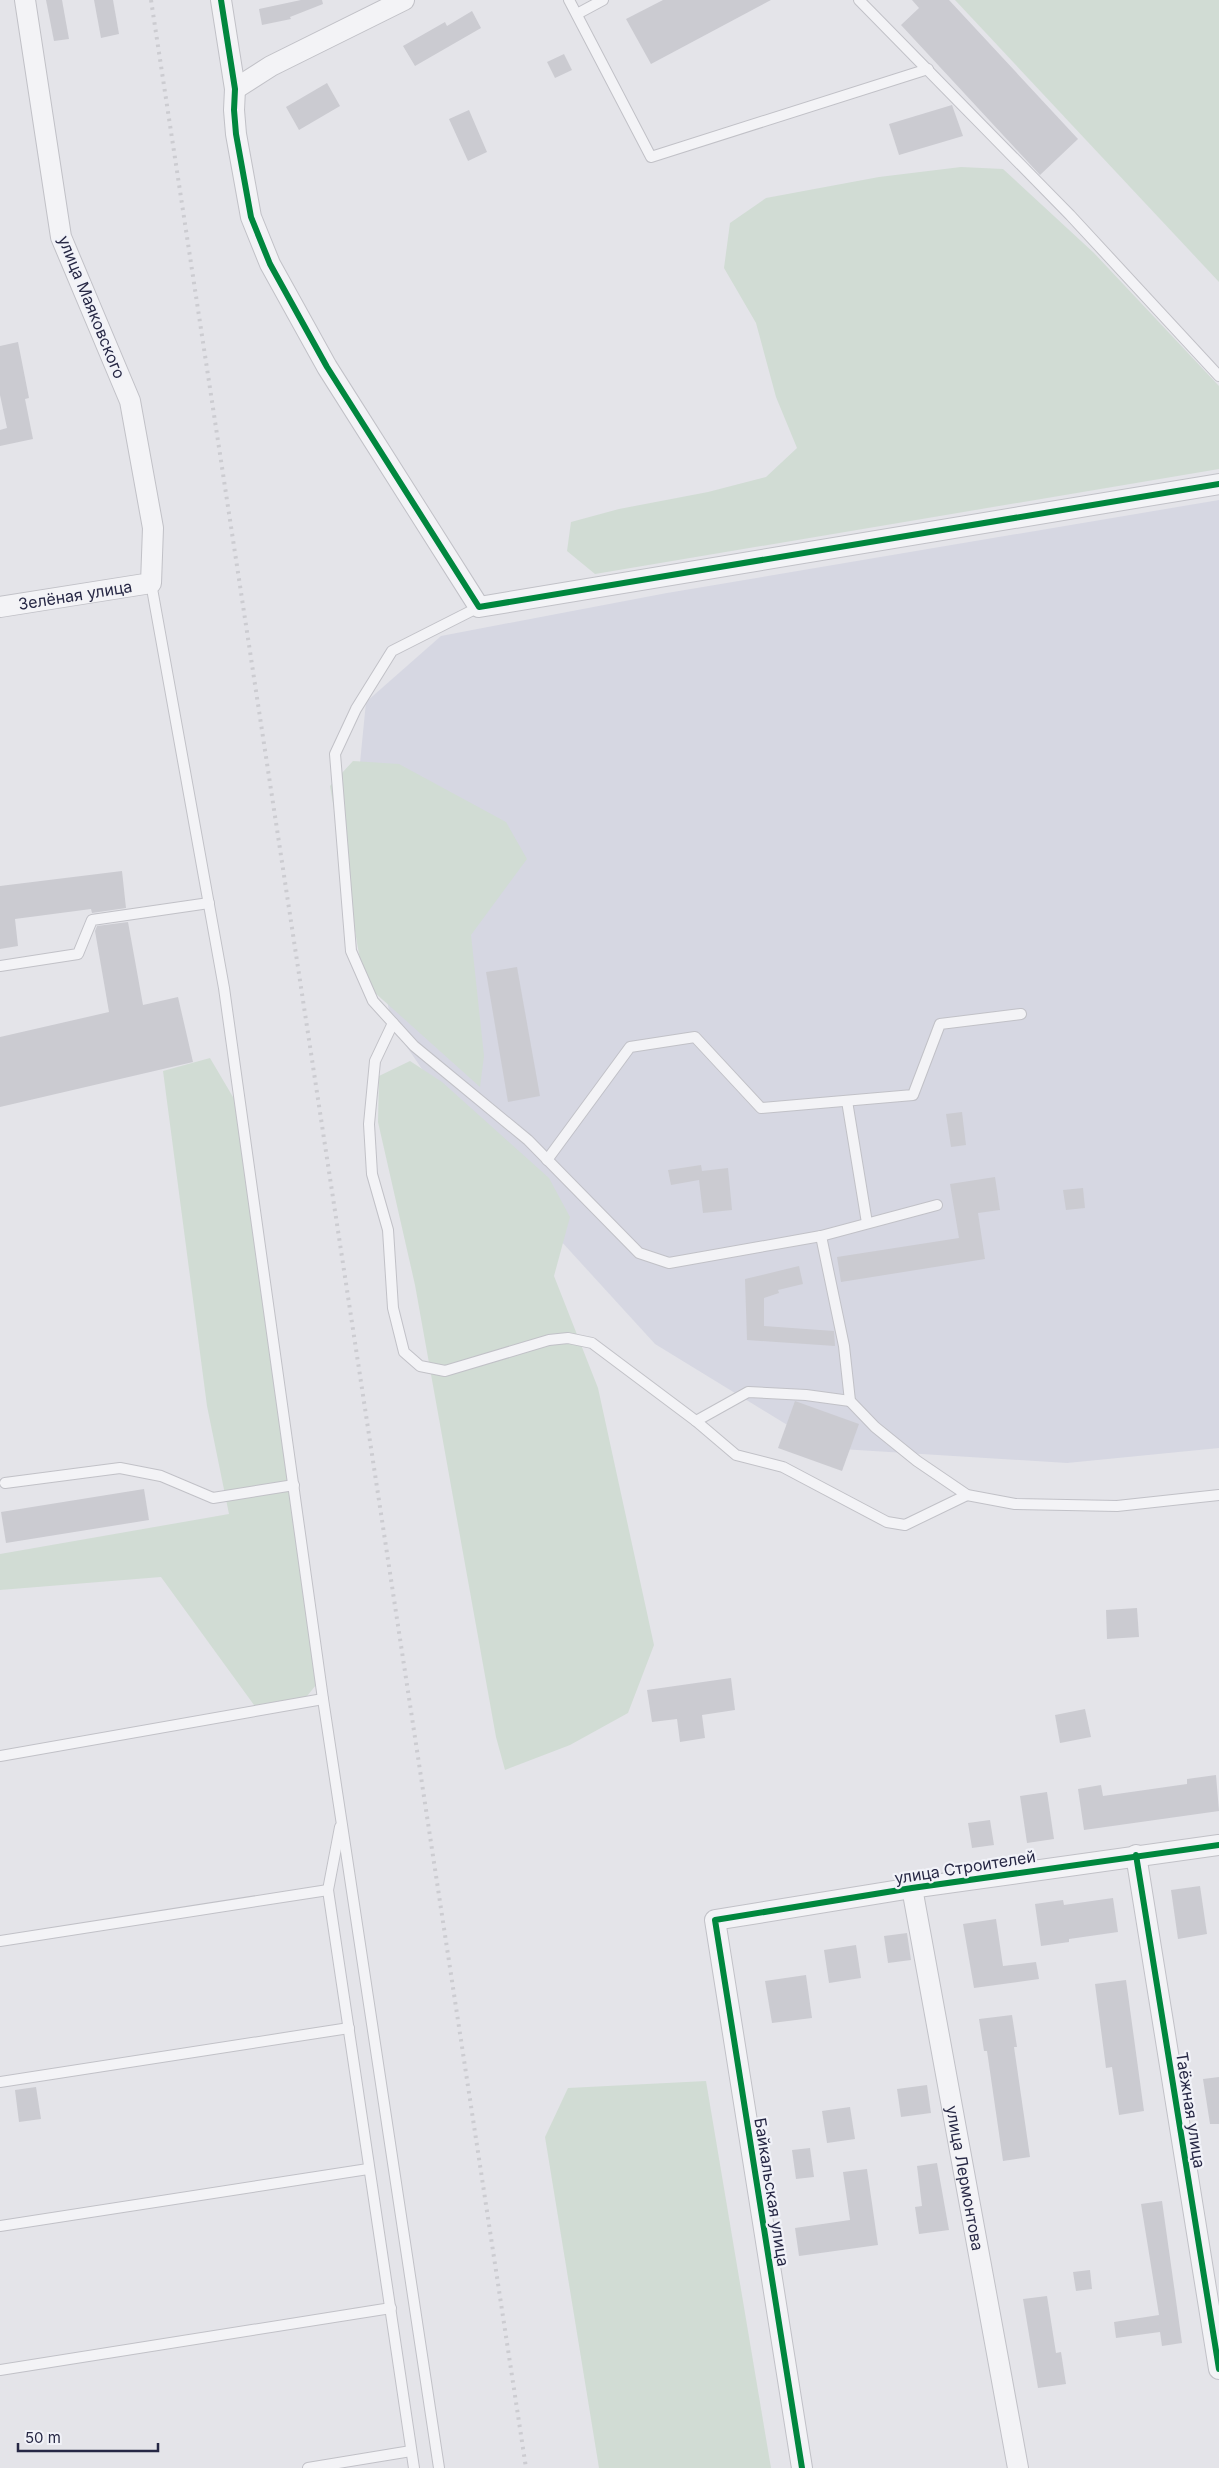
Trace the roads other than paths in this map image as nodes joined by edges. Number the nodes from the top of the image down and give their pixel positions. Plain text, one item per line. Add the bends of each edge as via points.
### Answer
1 (24, 0) edge
2 (220, 0) edge
3 (404, 0) edge
4 (570, 0) edge
5 (603, 0) edge
6 (859, 0) edge
7 (577, 14) junction
8 (928, 70) junction
9 (235, 89) junction
10 (1219, 376) edge
11 (1219, 484) edge
12 (151, 584) junction
13 (0, 607) edge
14 (479, 607) junction
15 (209, 904) junction
16 (0, 966) edge
17 (1021, 1014) dead end
18 (393, 1023) junction
19 (847, 1101) junction
20 (547, 1160) junction
21 (937, 1205) dead end
22 (867, 1224) junction
23 (821, 1236) junction
24 (850, 1401) junction
25 (696, 1421) junction
26 (5, 1483) dead end
27 (294, 1485) junction
28 (967, 1495) junction
29 (1219, 1495) edge
30 (323, 1699) junction
31 (0, 1756) edge
32 (342, 1820) junction
33 (1219, 1845) edge
34 (1136, 1855) junction
35 (912, 1888) junction
36 (328, 1890) junction
37 (715, 1920) joint
38 (0, 1941) edge
39 (349, 2028) junction
40 (0, 2082) edge
41 (368, 2169) junction
42 (0, 2226) edge
43 (391, 2308) junction
44 (1219, 2369) edge
45 (0, 2370) edge
46 (411, 2451) junction
47 (308, 2468) edge
48 (414, 2468) edge
49 (440, 2468) edge
50 (802, 2468) edge
51 (1018, 2468) edge

1 - 12 street, улица Маяковского via 62,237 130,401 153,528
2 - 9 street
3 - 9 street via 271,66
4 - 7 lane
5 - 7 lane
6 - 8 lane
7 - 8 lane via 651,157
8 - 10 lane via 1070,215
9 - 14 street via 236,134 251,217 270,264 327,367
11 - 14 street
12 - 13 street, Зелёная улица
12 - 15 lane
14 - 18 lane via 392,651 356,709 335,754 351,951 373,1001
15 - 16 lane via 92,920 78,954
15 - 27 lane via 242,1105
17 - 19 lane via 940,1024 913,1095
18 - 20 lane via 414,1046 528,1140
18 - 25 lane via 375,1061 369,1124 372,1174 388,1230 394,1308 404,1352 420,1366 445,1371 549,1340 568,1338 592,1343
19 - 20 lane via 761,1108 695,1037 630,1048
19 - 22 lane
20 - 23 lane via 639,1253 668,1263
21 - 22 lane
22 - 23 lane
23 - 24 lane via 844,1346
24 - 25 lane via 748,1392
24 - 28 lane via 875,1427 917,1461
25 - 28 lane via 736,1455 783,1467 887,1522 905,1525
26 - 27 lane via 120,1468 161,1476 213,1498
27 - 30 lane
28 - 29 lane via 1015,1504 1117,1506
30 - 31 lane
30 - 32 lane
32 - 36 lane
32 - 49 lane
33 - 34 street, улица Строителей
34 - 35 street, улица Строителей
34 - 44 street, Таёжная улица
35 - 37 street, улица Строителей
35 - 51 street, улица Лермонтова
36 - 38 lane
36 - 39 lane
37 - 50 street, Байкальская улица
39 - 40 lane
39 - 41 lane
41 - 42 lane
41 - 43 lane
43 - 45 lane
43 - 46 lane
46 - 47 lane
46 - 48 lane

